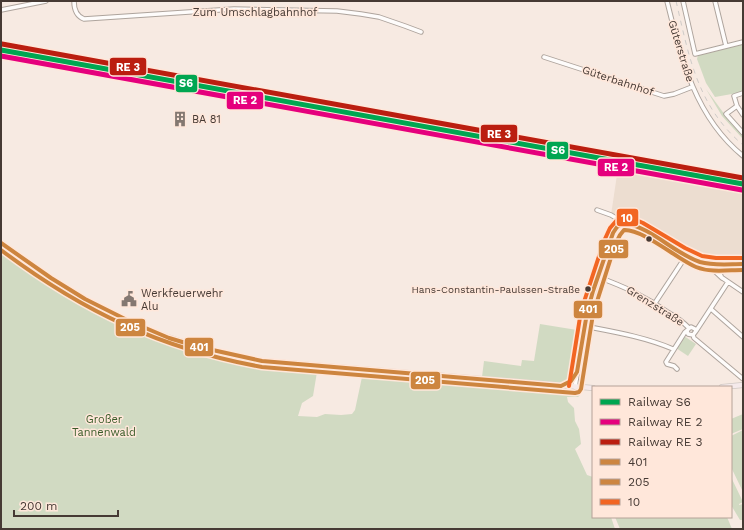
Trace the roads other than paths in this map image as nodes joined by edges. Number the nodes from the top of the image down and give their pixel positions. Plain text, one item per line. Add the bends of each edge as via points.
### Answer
1 (46, 1) edge
2 (74, 1) edge
3 (667, 1) edge
4 (682, 1) edge
5 (714, 1) edge
6 (1, 10) edge
7 (421, 32) dead end
8 (743, 42) edge
9 (726, 46) junction
10 (544, 57) dead end
11 (692, 87) junction
12 (743, 93) edge
13 (737, 106) junction
14 (743, 115) edge
15 (743, 133) edge
16 (743, 156) edge
17 (597, 210) dead end
18 (624, 223) junction
19 (1, 243) edge
20 (686, 256) junction
21 (699, 262) junction
22 (707, 264) junction
23 (724, 264) junction
24 (743, 264) edge
25 (598, 277) junction
26 (722, 278) junction
27 (728, 282) junction
28 (743, 292) edge
29 (655, 303) junction
30 (711, 309) junction
31 (584, 326) junction
32 (688, 330) junction
33 (696, 331) junction
34 (693, 335) junction
35 (743, 337) edge
36 (673, 349) junction
37 (677, 369) dead end
38 (577, 372) junction
39 (738, 376) junction
40 (743, 379) edge
41 (562, 386) junction
42 (741, 386) edge
43 (575, 387) junction
44 (592, 388) edge

1 - 6 street
2 - 7 street, Zum Umschlagbahnhof via 79,17 93,20 234,9 337,11 379,17
3 - 11 street, Güterstraße via 683,64
4 - 9 street via 695,54
5 - 9 street
8 - 9 street
10 - 11 street, Güterbahnhof via 664,96
11 - 16 street, Güterstraße via 714,124
12 - 13 street via 734,96
13 - 14 street
13 - 15 street via 726,114
17 - 18 street
18 - 20 street via 641,228
18 - 25 street via 613,233
19 - 41 main road via 85,299 169,338 212,350 262,361
20 - 21 street
20 - 29 street
21 - 22 street
21 - 26 street
22 - 23 street
22 - 26 street
23 - 24 street
23 - 26 street via 718,269
25 - 29 street, Grenzstraße via 626,287
25 - 31 street
26 - 27 street
27 - 28 street
27 - 30 street
29 - 32 street, Grenzstraße
30 - 33 street
30 - 35 street
31 - 36 street via 633,336
31 - 38 street
32 - 33 street via 693,327
32 - 34 street, Grenzstraße via 688,334
32 - 36 street
33 - 34 street
34 - 39 street, Grenzstraße
36 - 37 street via 666,362
38 - 41 street
38 - 43 street
39 - 40 street, Grenzstraße
39 - 42 street
41 - 43 main road
43 - 44 main road

